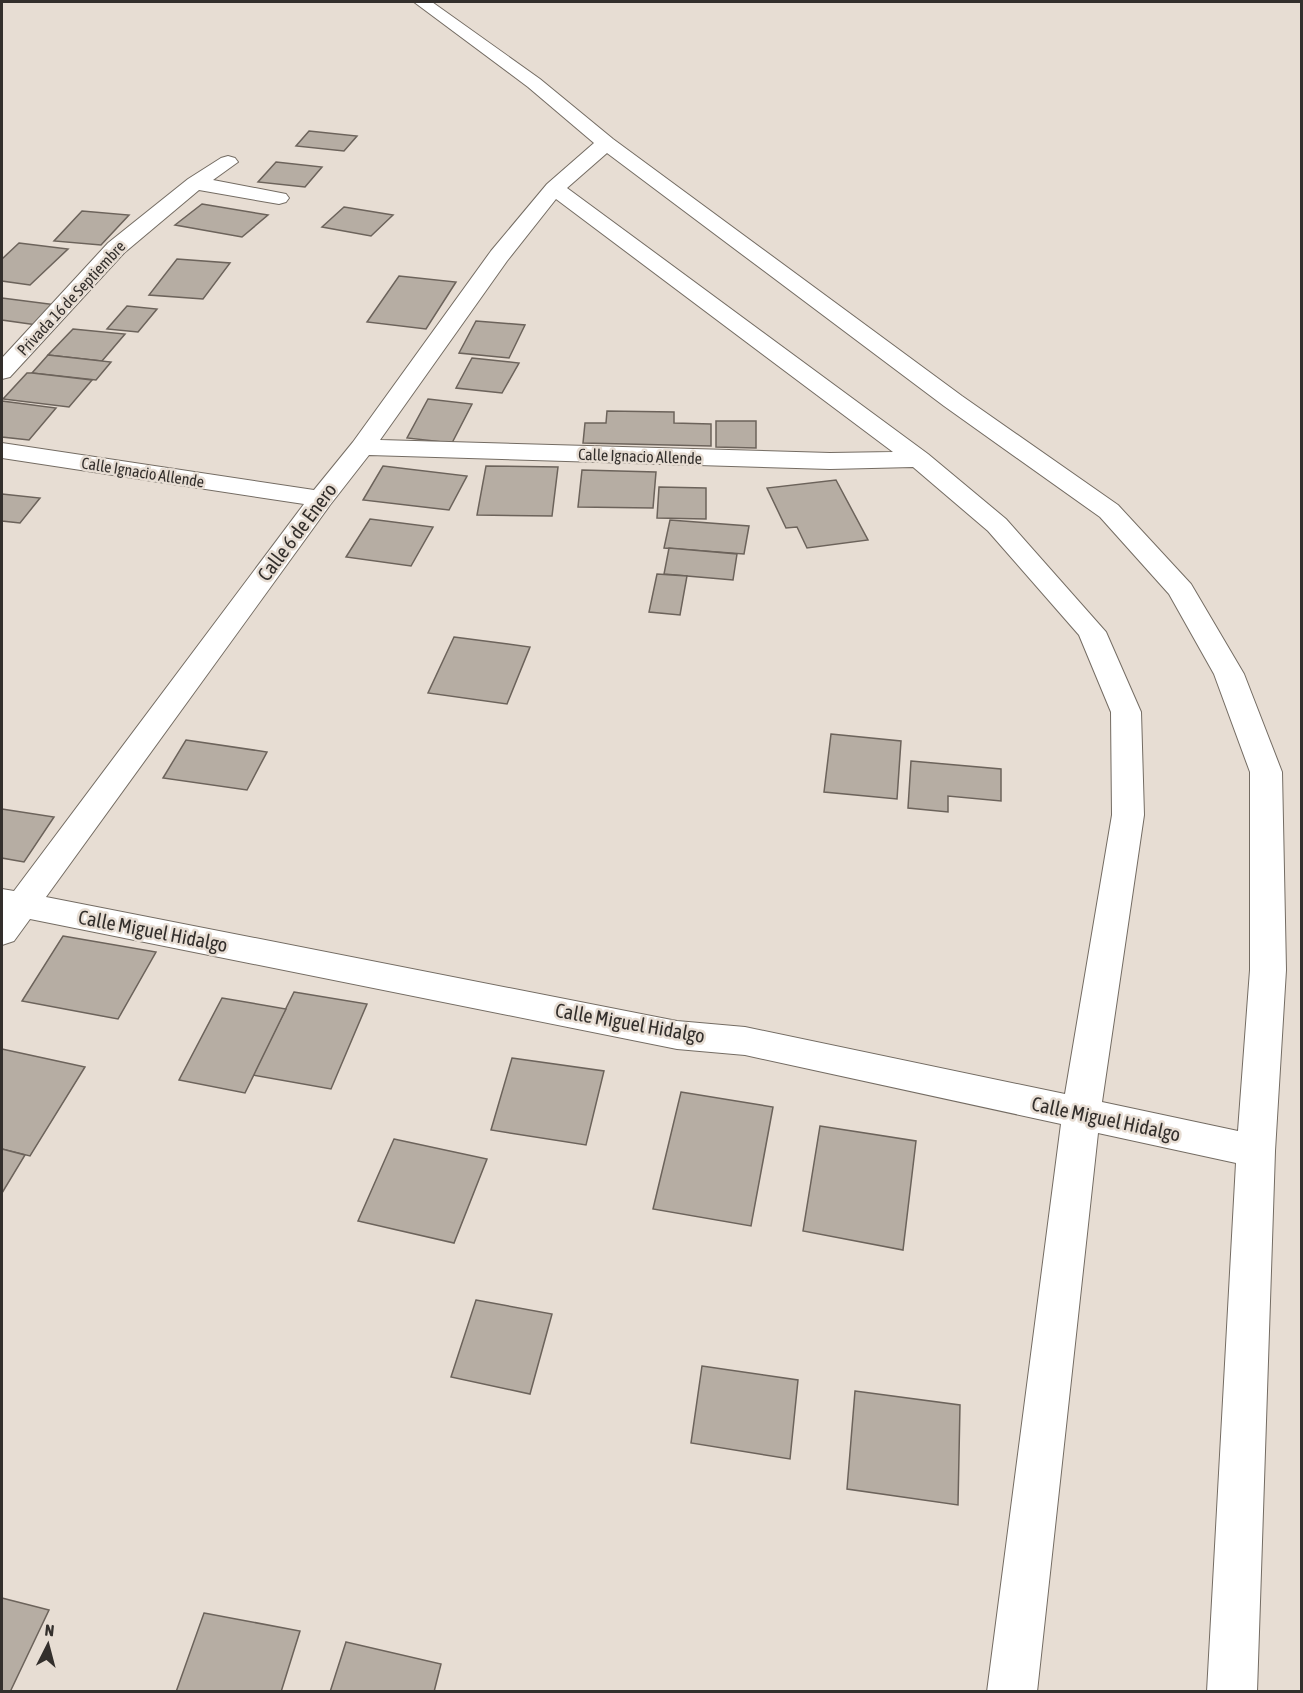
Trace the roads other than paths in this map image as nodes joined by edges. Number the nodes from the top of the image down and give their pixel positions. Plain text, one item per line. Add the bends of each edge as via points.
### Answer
1 (422, 2) edge
2 (606, 143) junction
3 (228, 162) dead end
4 (195, 183) junction
5 (555, 188) junction
6 (279, 198) dead end
7 (2, 372) edge
8 (362, 447) junction
9 (2, 450) edge
10 (919, 459) junction
11 (321, 499) junction
12 (8, 913) edge
13 (1081, 1114) junction
14 (1256, 1151) junction
15 (1012, 1692) edge
16 (1232, 1692) edge

1 - 2 street via 534,83
2 - 5 street, Calle 6 de Enero
2 - 14 street via 953,401 1109,511 1180,590 1228,674 1266,772 1268,970
3 - 4 street, Privada 16 de Septiembre
4 - 6 street
4 - 7 street, Privada 16 de Septiembre via 116,248
5 - 8 street, Calle 6 de Enero via 499,256
5 - 10 street
8 - 10 street, Calle Ignacio Allende via 830,461
8 - 11 street, Calle 6 de Enero
9 - 11 street, Calle Ignacio Allende
10 - 13 street via 998,525 1092,632 1126,712 1128,815
11 - 12 street, Calle 6 de Enero
12 - 13 street, Calle Miguel Hidalgo via 677,1035 745,1041
13 - 14 street, Calle Miguel Hidalgo
13 - 15 street
14 - 16 street

